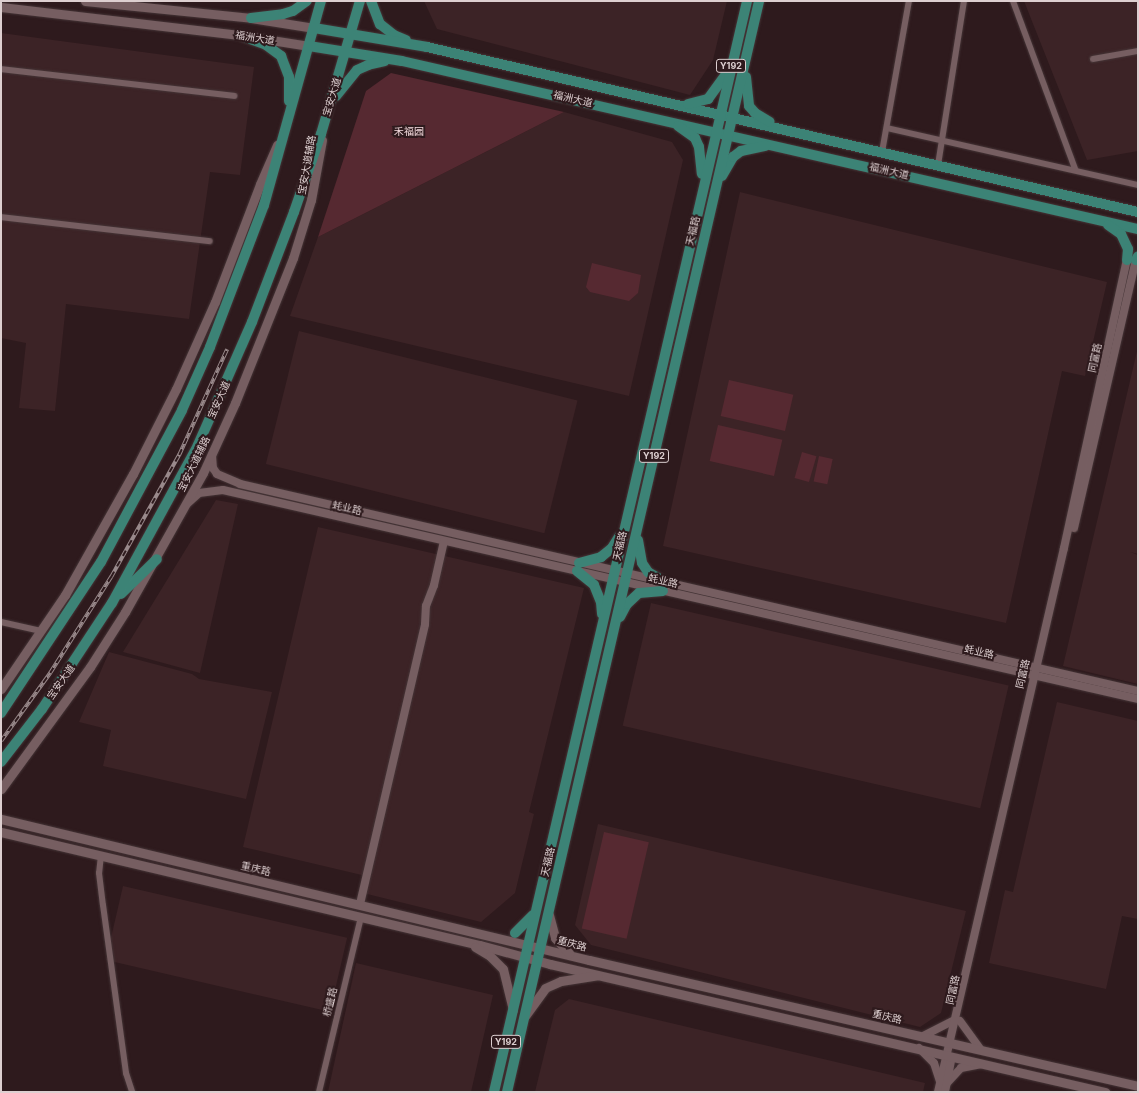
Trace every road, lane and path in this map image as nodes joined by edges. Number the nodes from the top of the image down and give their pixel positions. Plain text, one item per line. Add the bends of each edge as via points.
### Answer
1 (86, 1) edge
2 (307, 1) edge
3 (321, 1) edge
4 (360, 1) edge
5 (370, 1) edge
6 (746, 1) edge
7 (759, 1) edge
8 (909, 1) edge
9 (964, 1) edge
10 (1013, 1) edge
11 (1, 7) edge
12 (251, 18) junction
13 (314, 28) junction
14 (240, 35) junction
15 (351, 35) junction
16 (308, 46) junction
17 (431, 48) junction
18 (1138, 51) edge
19 (346, 52) junction
20 (733, 56) junction
21 (1093, 59) dead end
22 (746, 60) junction
23 (402, 61) junction
24 (431, 68) junction
25 (1, 69) edge
26 (234, 96) dead end
27 (667, 102) junction
28 (328, 112) junction
29 (719, 114) junction
30 (732, 117) junction
31 (665, 120) junction
32 (286, 128) junction
33 (887, 128) junction
34 (790, 131) junction
35 (715, 132) junction
36 (728, 134) junction
37 (943, 140) junction
38 (785, 147) junction
39 (882, 152) junction
40 (938, 165) junction
41 (1075, 169) junction
42 (1138, 185) edge
43 (716, 186) junction
44 (702, 188) junction
45 (1138, 212) edge
46 (1, 217) edge
47 (1103, 221) junction
48 (1138, 229) edge
49 (210, 241) dead end
50 (1134, 259) edge
51 (212, 455) junction
52 (187, 503) junction
53 (626, 520) junction
54 (638, 525) junction
55 (444, 540) junction
56 (157, 559) junction
57 (578, 567) junction
58 (614, 575) junction
59 (626, 578) junction
60 (664, 587) junction
61 (112, 603) junction
62 (1, 622) edge
63 (41, 631) junction
64 (600, 633) junction
65 (612, 635) junction
66 (1036, 672) junction
67 (1, 689) edge
68 (1138, 691) edge
69 (1138, 699) edge
70 (1, 713) edge
71 (1, 762) edge
72 (1, 789) edge
73 (1, 819) edge
74 (1, 832) edge
75 (53, 832) junction
76 (51, 844) junction
77 (101, 855) junction
78 (360, 904) junction
79 (536, 910) junction
80 (549, 911) junction
81 (361, 917) junction
82 (515, 933) joint
83 (488, 934) junction
84 (463, 941) junction
85 (528, 944) junction
86 (542, 947) junction
87 (574, 955) junction
88 (524, 957) junction
89 (538, 961) junction
90 (600, 975) junction
91 (513, 1010) junction
92 (524, 1017) junction
93 (958, 1020) junction
94 (923, 1036) junction
95 (953, 1043) junction
96 (919, 1047) junction
97 (980, 1049) junction
98 (949, 1056) junction
99 (984, 1063) junction
100 (944, 1086) edge
101 (1138, 1086) edge
102 (132, 1092) edge
103 (319, 1092) edge
104 (494, 1092) edge
105 (507, 1092) edge
106 (938, 1092) edge
107 (1105, 1092) edge

1 - 12 main road, 福洲大道
2 - 12 main road via 293,11
3 - 13 main road
4 - 15 main road, 宝安大道
5 - 17 main road via 376,18 385,29
6 - 20 main road, 天福路 / Y192
7 - 22 main road, 天福路 / Y192
8 - 33 street
9 - 37 street
10 - 41 street
11 - 14 main road, 福洲大道
12 - 13 main road, 福洲大道
13 - 15 main road, 福洲大道
13 - 16 main road
14 - 16 main road, 福洲大道
14 - 32 main road via 275,50 285,63 289,84
15 - 17 main road, 福洲大道
15 - 19 main road, 宝安大道
16 - 19 main road, 福洲大道
16 - 32 main road
17 - 24 main road
17 - 27 main road, 福洲大道
18 - 21 street
19 - 23 main road, 福洲大道
19 - 28 main road, 宝安大道
20 - 27 main road via 724,79 708,99 689,104
20 - 29 main road, 天福路 / Y192
22 - 30 main road, 天福路 / Y192
22 - 34 main road via 746,95 749,106 764,120
23 - 24 main road, 福洲大道
23 - 28 main road via 376,63 358,70 341,88
24 - 31 main road, 福洲大道
25 - 26 street
27 - 29 main road, 福洲大道
28 - 51 main road, 宝安大道辅路 via 312,200 293,258 262,340
28 - 61 main road, 宝安大道 via 272,272 217,403 182,477
29 - 30 main road, 福洲大道
29 - 35 main road, 天福路 / Y192
30 - 34 main road, 福洲大道
30 - 36 main road, 天福路 / Y192
31 - 35 main road, 福洲大道
31 - 44 main road via 695,138 702,160
32 - 63 main road via 260,184 215,302 176,389 115,509
32 - 70 main road via 251,243 182,410 101,562
33 - 37 street
33 - 39 street
34 - 39 main road, 福洲大道
35 - 36 main road, 福洲大道
35 - 44 main road, 天福路 / Y192
36 - 38 main road, 福洲大道
36 - 43 main road, 天福路 / Y192
37 - 40 street
37 - 41 street
38 - 43 main road via 757,147 741,151 733,157
38 - 47 main road, 福洲大道
39 - 40 main road, 福洲大道
40 - 45 main road, 福洲大道
41 - 42 street
43 - 54 main road, 天福路 / Y192
44 - 53 main road, 天福路 / Y192
46 - 49 street
47 - 48 main road, 福洲大道
47 - 50 main road via 1121,234
50 - 66 street, 同富路
51 - 52 main road, 宝安大道辅路
51 - 57 street, 蚝业路 via 213,468 217,474 229,481
52 - 55 street, 蚝业路 via 199,493 223,490
52 - 56 main road, 宝安大道辅路
53 - 57 main road via 612,548 597,559
53 - 58 main road, 天福路 / Y192
54 - 59 main road, 天福路 / Y192
54 - 60 main road via 638,552 642,563
55 - 57 street, 蚝业路
55 - 78 street via 434,585 426,606 425,624
56 - 61 main road
56 - 72 main road, 宝安大道辅路 via 90,667
57 - 58 street, 蚝业路
57 - 64 main road via 598,593 602,611
58 - 59 street, 蚝业路
58 - 64 main road, 天福路 / Y192
59 - 60 street, 蚝业路
59 - 65 main road, 天福路 / Y192
60 - 65 main road via 647,591 634,598 623,611
60 - 66 street, 蚝业路
61 - 71 main road, 宝安大道 via 42,709
62 - 63 street
63 - 67 main road
64 - 79 main road, 天福路 / Y192
65 - 80 main road, 天福路 / Y192
66 - 68 street, 蚝业路
66 - 69 street, 蚝业路
66 - 93 street, 同富路
73 - 75 main road, 重庆路
74 - 76 main road
75 - 76 main road
75 - 78 main road, 重庆路
76 - 77 main road
77 - 81 main road
77 - 102 street via 99,873 102,905 126,1073
78 - 83 main road, 重庆路
79 - 82 main road via 526,925
79 - 85 main road, 天福路 / Y192
80 - 86 main road, 天福路 / Y192
80 - 87 main road, Y192 via 558,944
81 - 84 main road
81 - 103 street, 桥盛路
82 - 83 main road via 508,936
83 - 85 main road, 重庆路
84 - 88 main road
84 - 91 main road via 490,956 503,969
85 - 86 main road, 重庆路
85 - 88 main road, 天福路 / Y192
86 - 87 main road, 重庆路
86 - 89 main road, 天福路 / Y192
87 - 94 main road, 重庆路
88 - 89 main road
88 - 91 main road, 天福路 / Y192
89 - 90 main road
89 - 92 main road, 天福路 / Y192
90 - 92 main road via 561,981 545,988
90 - 96 main road
91 - 104 main road, 天福路 / Y192
92 - 105 main road, 天福路 / Y192
93 - 94 street
93 - 95 street, 同富路
93 - 97 street
94 - 95 main road, 重庆路
95 - 97 main road, 重庆路
95 - 98 street, 同富路
96 - 98 main road
96 - 100 street via 934,1063
97 - 101 main road, 重庆路
98 - 99 main road
98 - 100 street, 同富路
99 - 100 street via 961,1068
99 - 107 main road
100 - 106 street, 同富路

